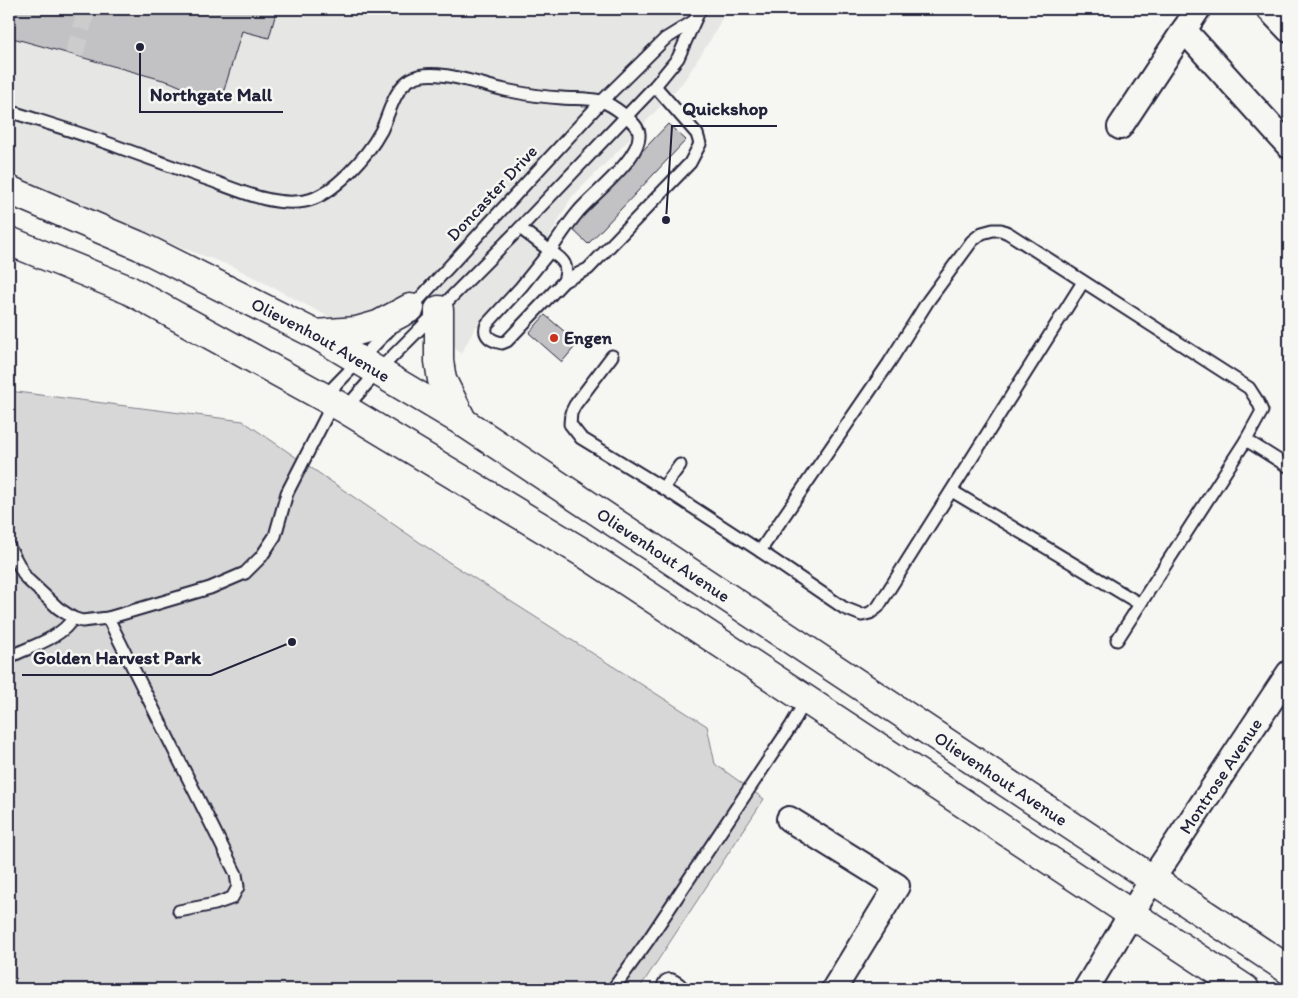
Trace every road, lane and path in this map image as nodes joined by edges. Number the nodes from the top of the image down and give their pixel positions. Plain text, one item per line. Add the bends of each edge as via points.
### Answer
1 (700, 9) edge
2 (1198, 9) edge
3 (1270, 9) edge
4 (694, 21) junction
5 (1184, 30) junction
6 (1289, 30) edge
7 (655, 86) junction
8 (602, 101) junction
9 (9, 111) edge
10 (627, 117) junction
11 (1120, 127) dead end
12 (1289, 146) edge
13 (9, 190) edge
14 (520, 228) junction
15 (9, 241) edge
16 (550, 251) junction
17 (564, 281) junction
18 (1083, 282) junction
19 (410, 308) junction
20 (439, 310) junction
21 (314, 334) junction
22 (612, 356) dead end
23 (368, 366) junction
24 (334, 403) junction
25 (463, 422) junction
26 (1246, 440) junction
27 (680, 465) dead end
28 (1289, 467) edge
29 (663, 488) junction
30 (952, 491) junction
31 (9, 547) edge
32 (760, 551) junction
33 (1140, 604) junction
34 (73, 618) junction
35 (108, 618) junction
36 (1117, 640) dead end
37 (9, 657) edge
38 (1289, 673) edge
39 (806, 700) junction
40 (789, 819) dead end
41 (1153, 878) junction
42 (179, 911) dead end
43 (1131, 913) junction
44 (1289, 970) edge
45 (613, 989) edge
46 (834, 989) edge
47 (1086, 989) edge
48 (1245, 989) edge

1 - 4 lane, Doncaster Drive
2 - 5 street
3 - 6 street
4 - 7 lane, Doncaster Drive via 678,58
4 - 8 lane, Doncaster Drive via 665,39
5 - 11 street
5 - 12 street
7 - 10 lane, Doncaster Drive
7 - 17 lane via 697,134 700,144 690,163 588,269
8 - 9 lane via 552,98 425,74 410,79 399,90 380,132 355,168 343,179 307,201 280,202
8 - 10 lane
8 - 19 lane, Doncaster Drive
10 - 14 lane, Doncaster Drive
10 - 16 lane via 640,133 636,147 619,171 580,210
13 - 21 street, Olievenhout Avenue via 140,246
14 - 16 lane
14 - 20 lane, Doncaster Drive
15 - 24 street via 129,290
16 - 17 lane via 566,265
16 - 17 lane via 487,324 485,335 496,342 507,341
18 - 26 lane via 1249,388 1262,411
18 - 30 lane
18 - 32 lane via 1001,230 982,233 972,241
19 - 21 street via 378,325 357,331
19 - 23 lane, Doncaster Drive
20 - 23 lane, Doncaster Drive
20 - 25 street via 442,380
21 - 23 street, Olievenhout Avenue
22 - 29 lane via 575,405 570,424 581,438
23 - 24 lane, Doncaster Drive
23 - 24 lane, Doncaster Drive
23 - 25 street, Olievenhout Avenue
24 - 35 lane via 287,493 275,536 245,573 210,588
24 - 39 street via 587,555
25 - 41 street, Olievenhout Avenue
26 - 28 lane
26 - 33 lane
27 - 29 lane
29 - 32 lane
30 - 32 lane via 878,607 862,615 844,608
30 - 33 lane
31 - 34 lane via 26,578
33 - 36 lane
34 - 35 lane
34 - 37 lane via 61,632
35 - 42 lane via 236,874 238,887 232,898
38 - 41 street, Montrose Avenue
39 - 43 street
39 - 45 lane
40 - 46 street via 897,886
41 - 43 street, Montrose Avenue
41 - 44 street, Olievenhout Avenue
43 - 47 street, Montrose Avenue
43 - 48 street

